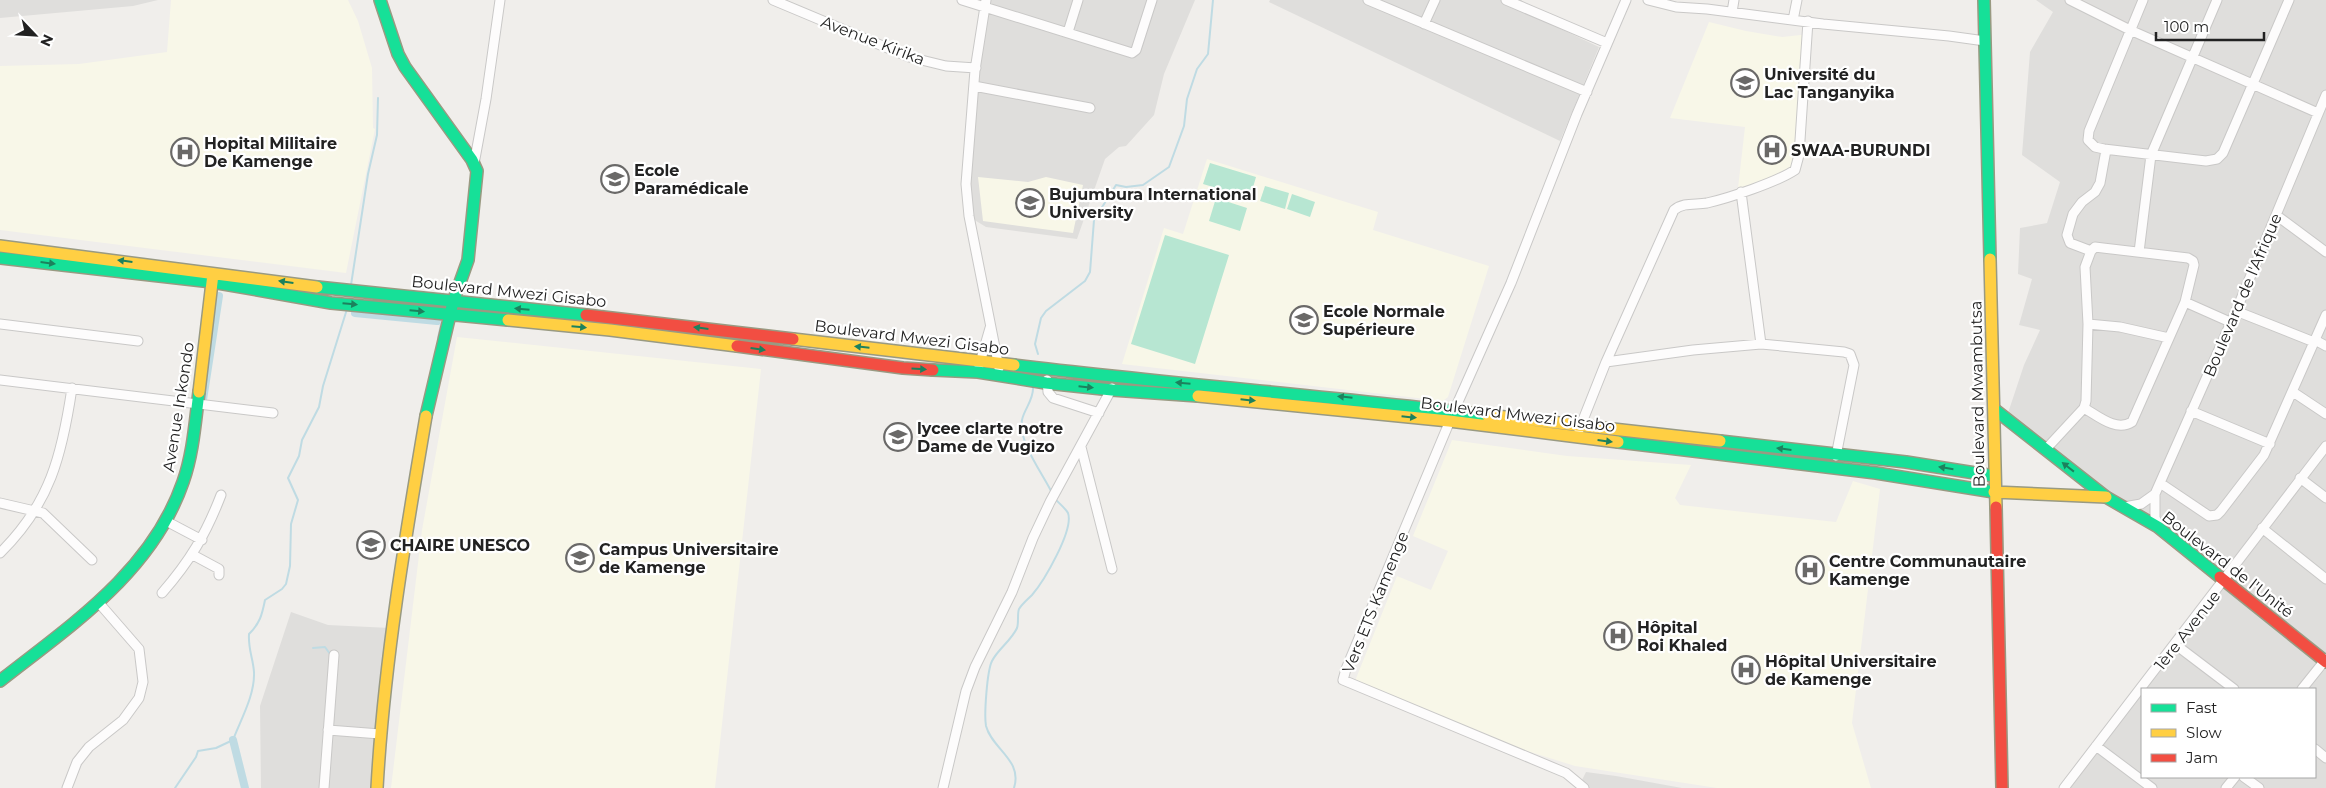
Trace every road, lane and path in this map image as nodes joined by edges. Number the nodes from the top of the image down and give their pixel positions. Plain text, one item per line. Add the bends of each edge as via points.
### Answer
1 (380, 0) edge
2 (500, 0) edge
3 (773, 0) edge
4 (962, 0) edge
5 (1078, 0) edge
6 (1152, 0) edge
7 (1368, 0) edge
8 (1434, 0) edge
9 (1506, 0) edge
10 (1626, 0) edge
11 (1648, 0) edge
12 (1734, 0) edge
13 (1797, 0) edge
14 (1984, 0) edge
15 (2070, 0) edge
16 (2143, 0) edge
17 (2217, 0) edge
18 (2289, 0) edge
19 (1660, 1) edge
20 (985, 3) edge
21 (1525, 4) edge
22 (1732, 12) junction
23 (1793, 20) junction
24 (1808, 22) junction
25 (1424, 24) junction
26 (2130, 30) junction
27 (1068, 32) junction
28 (1985, 42) junction
29 (1606, 43) junction
30 (2192, 58) junction
31 (976, 68) junction
32 (2252, 84) junction
33 (974, 86) junction
34 (1587, 92) junction
35 (2326, 95) edge
36 (1090, 108) dead end
37 (2318, 112) junction
38 (2106, 150) junction
39 (2151, 155) junction
40 (474, 164) junction
41 (1741, 192) junction
42 (2276, 215) junction
43 (0, 246) edge
44 (2090, 251) junction
45 (2139, 252) junction
46 (2326, 252) edge
47 (0, 258) edge
48 (95, 263) junction
49 (212, 277) junction
50 (317, 287) junction
51 (314, 300) junction
52 (453, 302) junction
53 (2184, 302) junction
54 (2236, 311) junction
55 (450, 314) junction
56 (2326, 315) edge
57 (2230, 322) junction
58 (0, 324) edge
59 (2088, 324) junction
60 (990, 328) junction
61 (742, 333) junction
62 (2169, 338) junction
63 (138, 341) dead end
64 (2314, 341) junction
65 (1761, 344) junction
66 (739, 346) junction
67 (2326, 346) edge
68 (979, 360) junction
69 (1606, 362) junction
70 (999, 363) junction
71 (1044, 369) junction
72 (978, 372) junction
73 (998, 375) junction
74 (1112, 377) junction
75 (0, 380) edge
76 (1042, 382) junction
77 (72, 388) junction
78 (1112, 390) junction
79 (2293, 392) junction
80 (197, 404) junction
81 (2084, 408) junction
82 (1994, 409) junction
83 (2191, 411) junction
84 (273, 413) dead end
85 (1099, 413) junction
86 (2326, 414) edge
87 (1452, 416) junction
88 (1579, 432) junction
89 (1698, 439) junction
90 (2270, 444) junction
91 (2326, 446) edge
92 (1081, 447) junction
93 (2046, 449) junction
94 (1698, 452) junction
95 (1836, 456) junction
96 (1994, 476) junction
97 (2300, 478) junction
98 (2160, 483) junction
99 (1994, 492) junction
100 (2155, 494) junction
101 (221, 495) dead end
102 (2106, 497) junction
103 (2326, 498) edge
104 (0, 503) edge
105 (2124, 507) junction
106 (35, 511) junction
107 (166, 521) junction
108 (2158, 528) junction
109 (2262, 528) junction
110 (202, 540) junction
111 (0, 553) edge
112 (193, 555) junction
113 (92, 560) dead end
114 (1112, 569) dead end
115 (219, 575) dead end
116 (2326, 580) edge
117 (2224, 581) junction
118 (162, 593) dead end
119 (99, 603) junction
120 (2176, 645) junction
121 (334, 655) dead end
122 (2325, 661) edge
123 (0, 681) edge
124 (2145, 688) edge
125 (2233, 688) edge
126 (2303, 688) edge
127 (2139, 697) edge
128 (328, 730) junction
129 (380, 734) junction
130 (2096, 746) junction
131 (2316, 750) edge
132 (2326, 758) edge
133 (2234, 778) edge
134 (2245, 778) edge
135 (1582, 787) edge
136 (67, 788) edge
137 (324, 788) edge
138 (377, 788) edge
139 (943, 788) edge
140 (2002, 788) edge
141 (2064, 788) edge
142 (2152, 788) edge
143 (2226, 788) edge
144 (2259, 788) edge

1 - 40 main road via 405,67
2 - 40 street
3 - 31 street, Avenue Kirika via 910,57 946,66
4 - 20 street
5 - 27 street
6 - 27 street via 1133,53
7 - 25 street
8 - 25 street
9 - 21 street
10 - 29 street
11 - 19 street
12 - 22 street
13 - 23 street
14 - 28 main road, Boulevard Mwambutsa
15 - 26 street
16 - 26 street
17 - 30 street
18 - 32 street
19 - 22 street via 1676,7
20 - 27 street
20 - 31 street
21 - 29 street
22 - 23 street
23 - 24 street
24 - 28 street
24 - 41 street via 1799,155 1795,170
25 - 34 street
26 - 30 street
26 - 38 street via 2089,132 2088,140 2095,147
28 - 82 main road, Boulevard Mwambutsa
29 - 34 street
30 - 32 street
30 - 39 street
31 - 33 street
32 - 37 street
32 - 39 street via 2223,152 2217,158 2206,161
33 - 36 street
33 - 60 street via 966,184
34 - 87 street via 1511,283
35 - 37 street, Boulevard de l'Afrique
37 - 42 street, Boulevard de l'Afrique
38 - 39 street
38 - 44 street via 2096,192 2077,207 2067,235 2070,243
39 - 45 street
40 - 52 main road via 477,172 468,260
41 - 65 street
41 - 69 street via 1706,203 1679,206 1674,210
42 - 46 street
42 - 54 street, Boulevard de l'Afrique
43 - 48 main road, Boulevard Mwezi Gisabo
44 - 45 street via 2095,247
44 - 59 street via 2085,267
45 - 53 street via 2193,261
47 -> 48 main road, Boulevard Mwezi Gisabo
48 - 49 main road, Boulevard Mwezi Gisabo
50 -> 49 main road, Boulevard Mwezi Gisabo
49 - 51 main road, Boulevard Mwezi Gisabo
49 - 80 main road, Avenue Inkondo
50 - 51 main road
50 - 52 main road, Boulevard Mwezi Gisabo
51 -> 55 main road, Boulevard Mwezi Gisabo
52 - 55 main road
61 -> 52 main road, Boulevard Mwezi Gisabo
53 - 57 street
53 - 62 street
54 - 57 street, Boulevard de l'Afrique
54 - 64 street
55 -> 66 main road, Boulevard Mwezi Gisabo
55 - 129 main road via 429,398 398,578
56 - 64 street
57 - 83 street, Boulevard de l'Afrique
58 - 63 street
59 - 62 street
59 - 81 street
60 - 68 street
60 - 70 street
61 - 66 main road
68 -> 61 main road, Boulevard Mwezi Gisabo
62 - 81 street via 2132,422 2127,426 2111,424
64 - 67 street
64 - 79 street
65 - 69 street
65 - 95 street via 1850,354 1854,365
66 -> 72 main road, Boulevard Mwezi Gisabo via 903,368
68 - 70 main road, Boulevard Mwezi Gisabo
68 - 72 street
69 - 88 street
70 - 71 main road, Boulevard Mwezi Gisabo
70 - 73 street
71 - 74 main road, Boulevard Mwezi Gisabo
71 - 76 street
72 - 73 main road, Boulevard Mwezi Gisabo
73 - 76 main road, Boulevard Mwezi Gisabo
74 - 78 street
87 -> 74 main road, Boulevard Mwezi Gisabo via 1347,398
75 - 77 street
76 -> 78 main road, Boulevard Mwezi Gisabo
76 - 85 street via 1053,398
77 - 80 street
77 - 106 street via 61,452
78 - 85 street
78 -> 87 main road, Boulevard Mwezi Gisabo
79 - 86 street
79 - 90 street
80 - 84 street
80 - 107 main road, Avenue Inkondo via 187,469
81 - 93 street
82 - 93 main road, Boulevard de l'Unité
82 - 96 main road, Boulevard Mwambutsa
83 - 90 street
83 - 98 street, Boulevard de l'Afrique
85 - 92 street
87 - 88 main road, Boulevard Mwezi Gisabo
87 - 135 street, Vers ETS Kamenge via 1343,680 1566,773
88 - 89 main road, Boulevard Mwezi Gisabo
88 -> 94 main road, Boulevard Mwezi Gisabo
89 - 94 main road
95 -> 89 main road, Boulevard Mwezi Gisabo
90 - 98 street via 2258,464 2216,515 2208,516
91 - 97 street, 1ère Avenue
92 - 114 street
92 - 139 street via 1039,525 1012,592 975,667 966,691
102 -> 93 main road, Boulevard de l'Unité
94 - 99 main road, Boulevard Mwezi Gisabo via 1876,473
96 -> 95 main road, Boulevard Mwezi Gisabo via 1906,462
96 - 99 main road, Boulevard Mwambutsa
97 - 103 street
97 - 109 street, 1ère Avenue
98 - 100 street, Boulevard de l'Afrique
99 - 102 main road, Boulevard de l'Unité
99 - 140 main road, Boulevard Mwambutsa
100 - 105 street via 2141,504
100 - 108 street, Boulevard de l'Afrique
101 - 110 street
102 - 105 main road, Boulevard de l'Unité
104 - 106 street
105 - 108 main road, Boulevard de l'Unité
106 - 111 street
106 - 113 street via 52,520
107 - 110 street
107 - 119 main road, Avenue Inkondo via 142,557
108 - 117 main road, Boulevard de l'Unité
109 - 116 street
109 - 117 street, 1ère Avenue
110 - 112 street
112 - 115 street via 219,569
112 - 118 street
117 - 120 street, 1ère Avenue
117 - 122 main road, Boulevard de l'Unité
119 - 123 main road, Avenue Inkondo
119 - 136 street via 139,649 143,682 139,698 123,720 89,747 77,762
120 - 124 street, 1ère Avenue
120 - 125 street
121 - 128 street
122 - 126 street
127 - 130 street, 1ère Avenue
128 - 129 street
128 - 137 street
129 - 138 main road
130 - 141 street, 1ère Avenue
130 - 142 street
131 - 132 street
133 - 143 street
134 - 144 street

